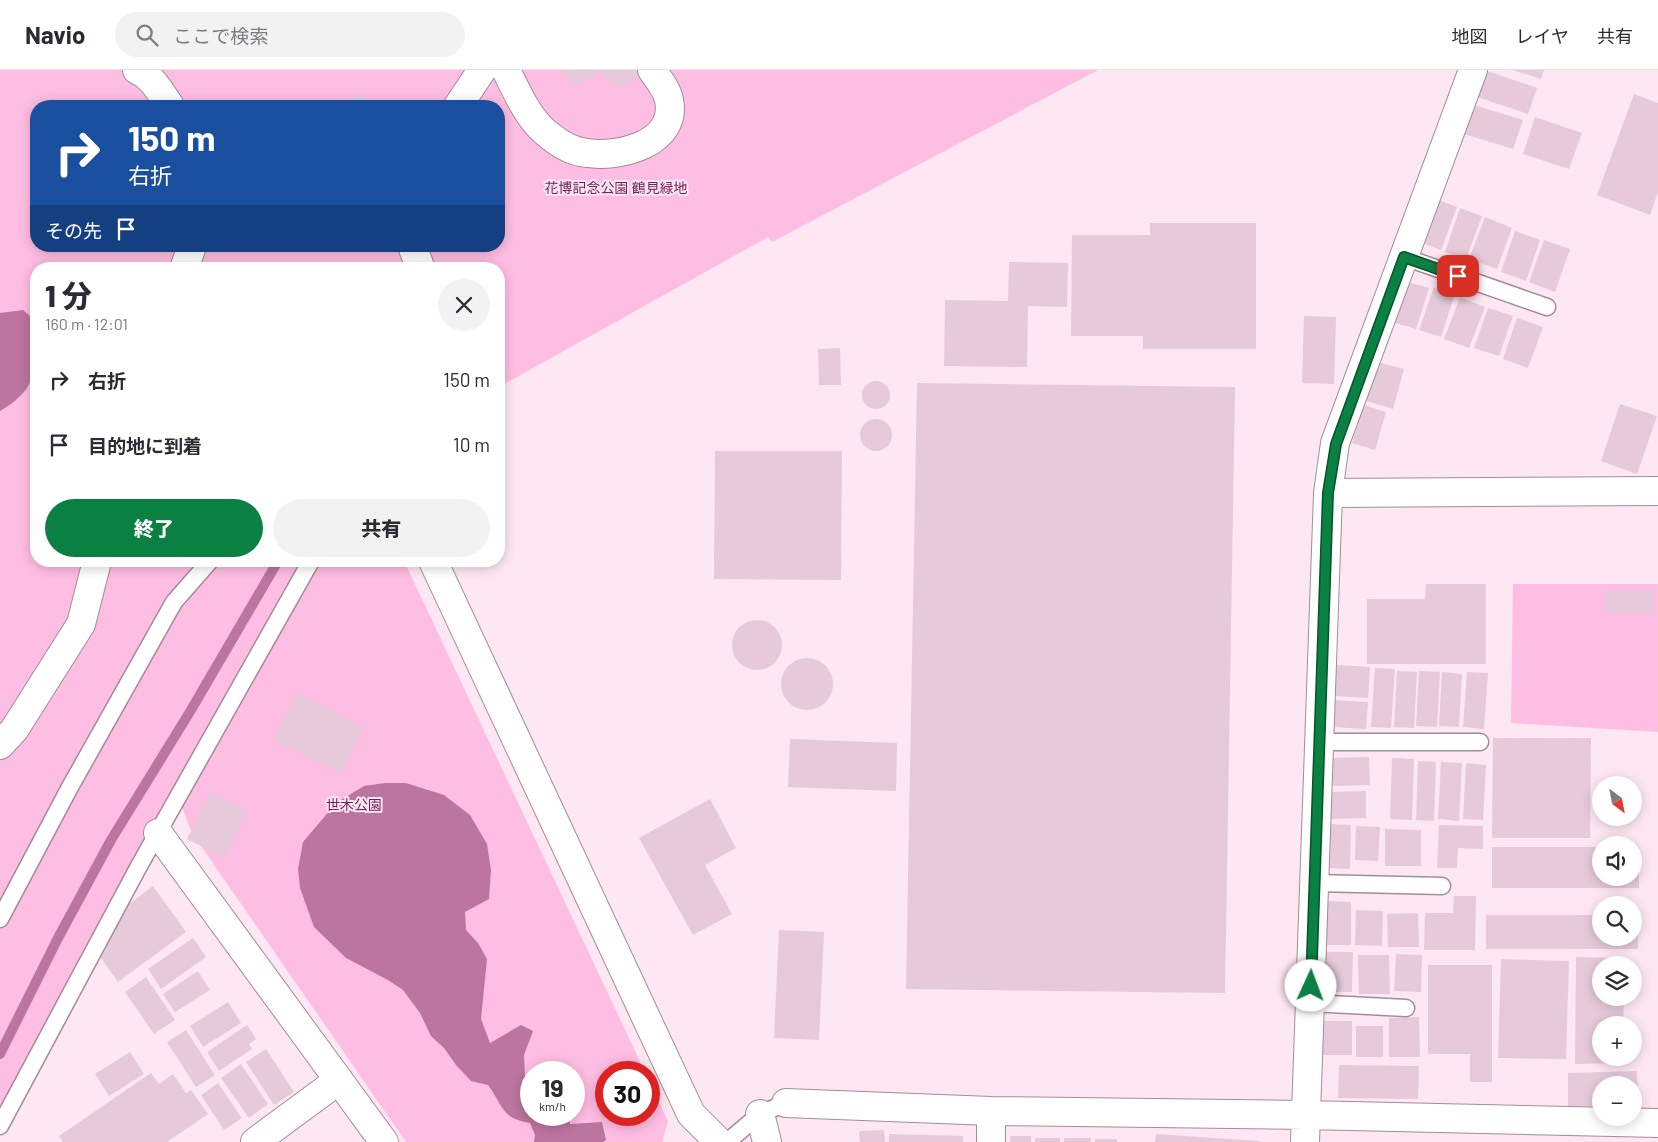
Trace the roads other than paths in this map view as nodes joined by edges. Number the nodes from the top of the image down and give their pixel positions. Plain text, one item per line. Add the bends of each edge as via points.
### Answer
1 (137, 70) edge
2 (482, 70) edge
3 (506, 70) edge
4 (652, 70) edge
5 (1473, 70) edge
6 (166, 100) edge
7 (462, 100) edge
8 (1404, 257) junction
9 (1546, 307) dead end
10 (1658, 492) edge
11 (1328, 493) junction
12 (95, 567) edge
13 (205, 567) edge
14 (308, 567) edge
15 (436, 567) edge
16 (1319, 742) junction
17 (1480, 742) dead end
18 (0, 745) edge
19 (158, 834) junction
20 (1314, 883) junction
21 (1442, 886) dead end
22 (0, 919) edge
23 (1310, 1003) junction
24 (1406, 1008) dead end
25 (339, 1080) junction
26 (786, 1102) joint
27 (991, 1111) junction
28 (760, 1114) junction
29 (1306, 1115) junction
30 (1658, 1123) edge
31 (0, 1126) edge
32 (255, 1142) edge
33 (384, 1142) edge
34 (719, 1142) edge
35 (726, 1142) edge
36 (767, 1142) edge
37 (991, 1142) edge
38 (1305, 1142) edge

1 - 6 street via 153,81
2 - 7 street
3 - 4 street via 540,127 549,136 572,149 599,154 644,145 663,131 670,117 669,102
5 - 8 street
8 - 9 lane
8 - 11 street via 1336,444
10 - 11 street
11 - 16 street
12 - 18 street via 81,624 14,730
13 - 22 lane via 174,602
14 - 19 lane
15 - 34 street via 691,1114
16 - 17 lane
16 - 20 street
19 - 25 street
19 - 31 lane
20 - 21 lane
20 - 23 street
23 - 24 lane
23 - 29 street
25 - 32 street
25 - 33 street
26 - 27 street
26 - 28 lane
27 - 29 street
27 - 37 street
28 - 35 lane
28 - 36 street
29 - 30 street
29 - 38 street

